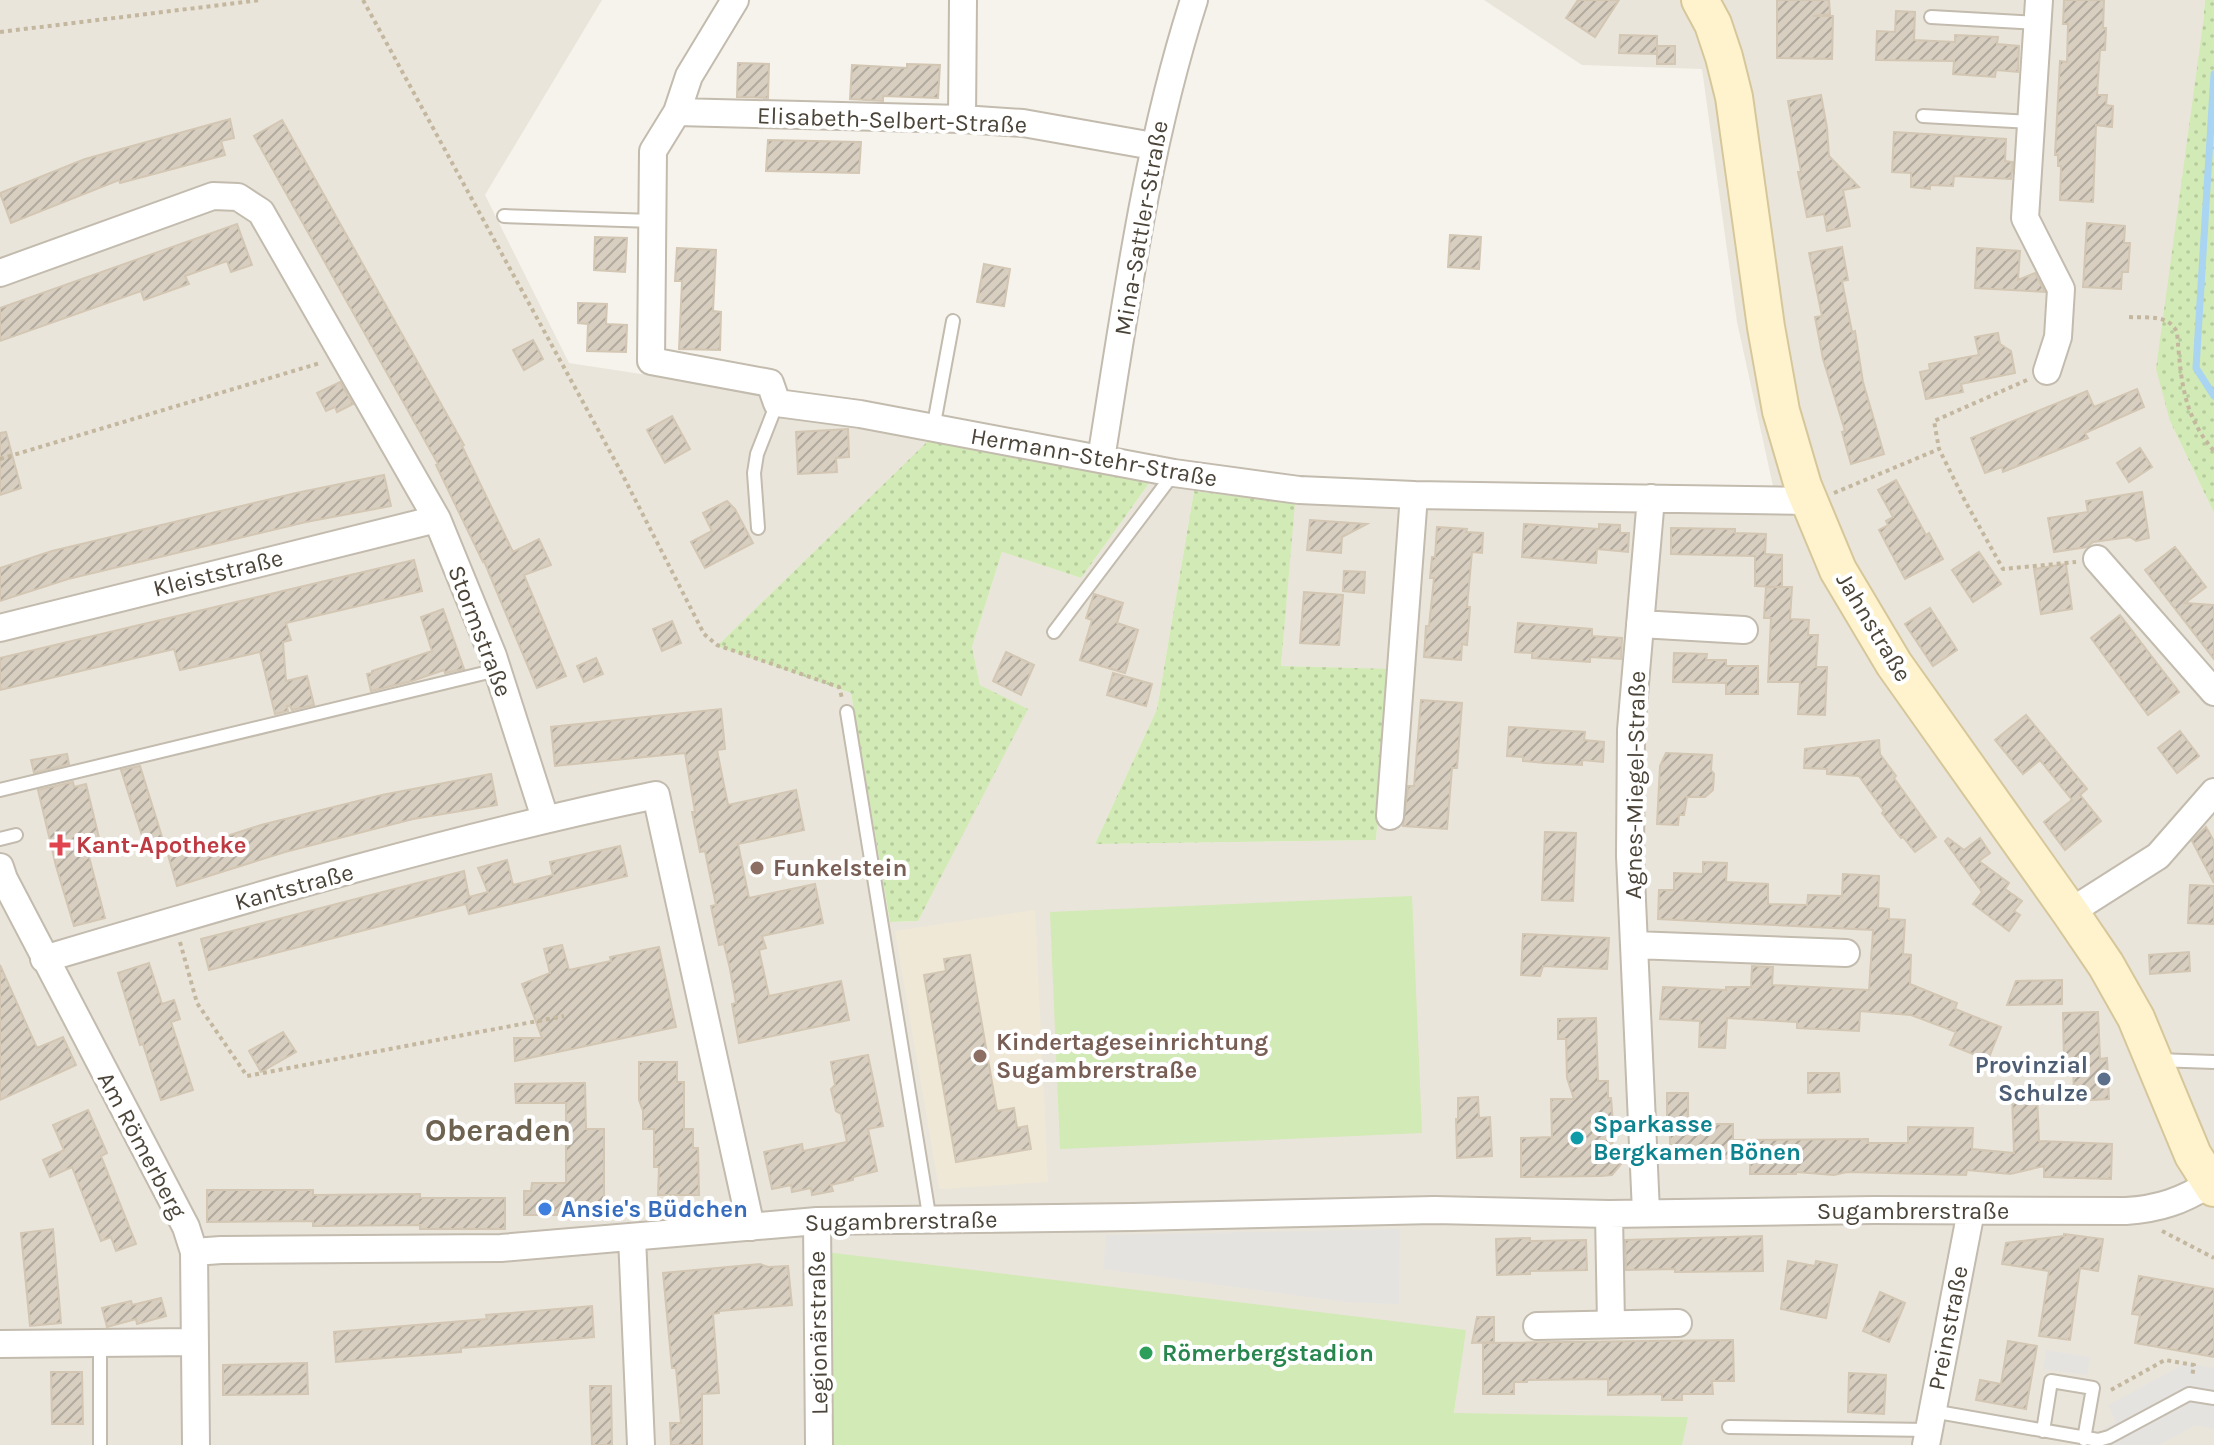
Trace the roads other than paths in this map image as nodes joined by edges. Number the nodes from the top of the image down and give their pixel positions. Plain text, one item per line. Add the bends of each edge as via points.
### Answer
1 (735, 0) edge
2 (963, 0) edge
3 (1194, 0) edge
4 (1700, 0) edge
5 (2038, 12) edge
6 (1931, 17) dead end
7 (677, 112) junction
8 (1923, 116) dead end
9 (962, 119) junction
10 (2031, 122) junction
11 (1153, 146) junction
12 (504, 216) dead end
13 (653, 221) junction
14 (0, 273) edge
15 (953, 321) dead end
16 (2047, 371) road end
17 (777, 403) junction
18 (933, 429) junction
19 (1101, 459) junction
20 (1174, 473) junction
21 (1414, 495) junction
22 (1651, 498) junction
23 (1809, 501) junction
24 (437, 519) junction
25 (758, 528) dead end
26 (2097, 559) road end
27 (1640, 624) junction
28 (0, 628) edge
29 (1744, 630) dead end
30 (1054, 632) dead end
31 (497, 670) junction
32 (2214, 692) edge
33 (847, 712) road end
34 (0, 790) edge
35 (2214, 792) edge
36 (1390, 816) dead end
37 (545, 818) junction
38 (16, 835) dead end
39 (0, 839) edge
40 (1, 876) edge
41 (2070, 912) junction
42 (1634, 945) junction
43 (1846, 953) dead end
44 (44, 959) junction
45 (2154, 1059) junction
46 (2214, 1062) edge
47 (2212, 1185) edge
48 (1971, 1211) junction
49 (1646, 1212) junction
50 (1609, 1214) junction
51 (817, 1221) junction
52 (930, 1221) junction
53 (751, 1227) junction
54 (632, 1237) junction
55 (194, 1252) junction
56 (1678, 1323) dead end
57 (1611, 1324) junction
58 (1537, 1326) dead end
59 (194, 1342) junction
60 (100, 1343) junction
61 (0, 1344) edge
62 (2214, 1398) edge
63 (1729, 1427) dead end
64 (1929, 1428) edge
65 (2043, 1431) junction
66 (2084, 1439) junction
67 (100, 1445) edge
68 (196, 1445) edge
69 (641, 1445) edge
70 (819, 1445) edge

1 - 7 street via 689,76
2 - 9 street
3 - 11 street, Mina-Sattler-Straße
4 - 23 main road, Jahnstraße via 1713,24 1734,97 1778,397
5 - 6 lane
5 - 10 street
7 - 9 street, Elisabeth-Selbert-Straße
7 - 13 street via 653,151
8 - 10 lane
9 - 11 street, Elisabeth-Selbert-Straße via 1023,123
10 - 16 street via 2025,218 2061,289 2058,337
11 - 19 street, Mina-Sattler-Straße
12 - 13 lane
13 - 17 street via 651,361 770,383
14 - 24 street, Stormstraße via 213,196 238,197 261,212
15 - 18 lane
17 - 18 street, Hermann-Stehr-Straße
17 - 25 lane via 754,473
18 - 19 street, Hermann-Stehr-Straße
19 - 20 street, Hermann-Stehr-Straße
20 - 21 street, Hermann-Stehr-Straße via 1299,490
20 - 30 lane
21 - 22 street, Hermann-Stehr-Straße
21 - 36 street
22 - 23 street, Hermann-Stehr-Straße
22 - 27 street, Agnes-Miegel-Straße
23 - 41 main road, Jahnstraße via 1838,570 1894,664
24 - 28 street, Kleiststraße
24 - 31 street, Stormstraße
26 - 32 street
27 - 29 street
27 - 42 street, Agnes-Miegel-Straße via 1631,730
31 - 34 lane
31 - 37 street, Stormstraße
33 - 52 lane
35 - 41 street via 2158,856
37 - 44 street, Kantstraße
37 - 53 street via 656,795
38 - 39 lane
40 - 44 street, Am Römerberg
41 - 45 main road, Jahnstraße via 2106,965
42 - 43 street
42 - 49 street, Agnes-Miegel-Straße
44 - 55 street, Am Römerberg via 186,1227
45 - 46 lane
45 - 47 main road, Jahnstraße via 2193,1155
47 - 48 street, Sugambrerstraße via 2148,1210
48 - 49 street, Sugambrerstraße
48 - 64 street, Preinstraße
49 - 50 street, Sugambrerstraße
50 - 52 street, Sugambrerstraße via 1434,1210
50 - 57 street
51 - 52 street, Sugambrerstraße
51 - 53 street, Sugambrerstraße
51 - 70 street, Legionärstraße
53 - 54 street, Sugambrerstraße
54 - 55 street, Sugambrerstraße via 501,1248
54 - 69 street
55 - 59 street, Am Römerberg
56 - 57 street
57 - 58 street
59 - 60 street
59 - 68 street, Am Römerberg
60 - 61 street
60 - 67 lane
62 - 66 lane via 2189,1394 2109,1437
63 - 64 lane
64 - 65 lane
65 - 66 lane
65 - 66 lane via 2051,1381 2093,1388

